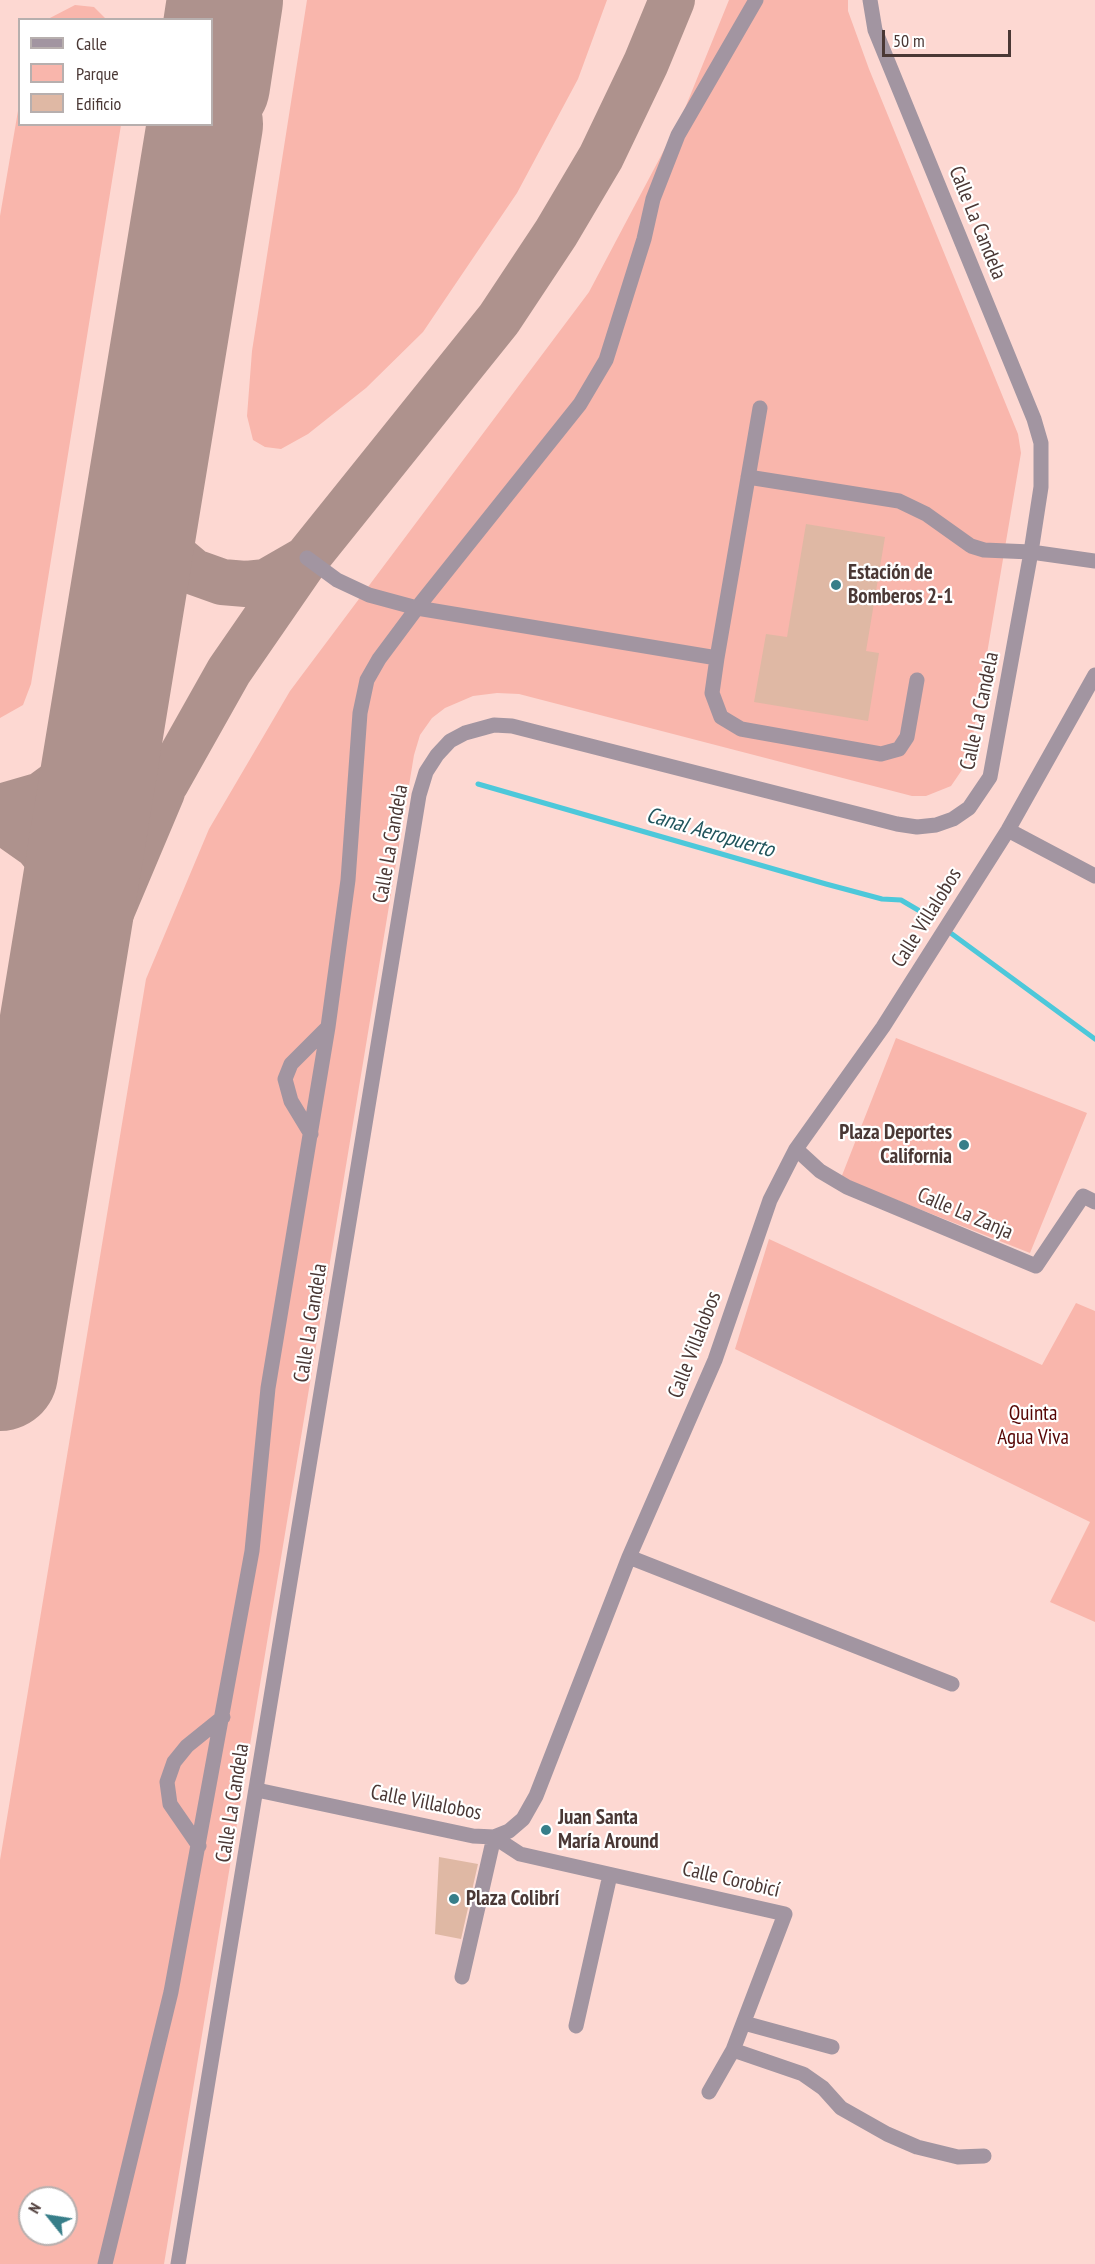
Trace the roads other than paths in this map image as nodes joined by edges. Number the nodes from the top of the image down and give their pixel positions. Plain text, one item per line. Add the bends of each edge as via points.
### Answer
1 (756, 0) edge
2 (870, 0) edge
3 (760, 408) dead end
4 (748, 477) junction
5 (1031, 552) junction
6 (307, 558) dead end
7 (1095, 561) edge
8 (417, 608) junction
9 (717, 658) junction
10 (1095, 675) edge
11 (917, 680) dead end
12 (1008, 830) junction
13 (1095, 876) edge
14 (328, 1027) junction
15 (311, 1134) junction
16 (796, 1149) junction
17 (1095, 1202) edge
18 (628, 1557) junction
19 (952, 1684) dead end
20 (223, 1717) junction
21 (257, 1790) junction
22 (494, 1837) junction
23 (199, 1846) junction
24 (610, 1875) junction
25 (462, 1977) dead end
26 (744, 2023) junction
27 (576, 2026) dead end
28 (832, 2047) dead end
29 (733, 2050) junction
30 (709, 2092) dead end
31 (984, 2156) dead end
32 (105, 2264) edge
33 (178, 2264) edge

1 - 8 street via 669,155 606,360 580,404
2 - 5 street, Calle La Candela via 875,30 1039,435 1042,465
3 - 4 street
4 - 5 street via 899,501 926,514 971,546
4 - 9 street
5 - 7 street
5 - 21 street, Calle La Candela via 990,777 969,808 944,822 917,827 897,824 512,726 472,730 450,741 426,772 419,795
6 - 8 street via 337,580 369,595
8 - 9 street
8 - 14 street via 367,680 360,713 348,880
9 - 11 street via 712,693 721,717 741,729 881,754 899,749 907,737
10 - 12 street, Calle Villalobos
12 - 13 street
12 - 16 street, Calle Villalobos via 883,1027
14 - 15 street
14 - 15 street via 291,1064 285,1079 291,1101
15 - 20 street via 268,1388 252,1551
16 - 17 street, Calle La Zanja via 820,1171 847,1187 1036,1266 1083,1197
16 - 18 street, Calle Villalobos via 770,1200 715,1360
18 - 19 street
18 - 22 street, Calle Villalobos via 536,1796 523,1819
20 - 23 street
20 - 23 street via 187,1746 174,1762 167,1782 170,1804
21 - 22 street, Calle Villalobos via 473,1836
21 - 33 street, Calle La Candela
22 - 24 street, Calle Corobicí via 520,1854
22 - 25 street
23 - 32 street via 171,1992
24 - 26 street, Calle Corobicí via 785,1914
24 - 27 street
26 - 28 street
26 - 29 street, Calle Corobicí
29 - 30 street, Calle Corobicí
29 - 31 street via 803,2074 841,2108 897,2138 958,2157

